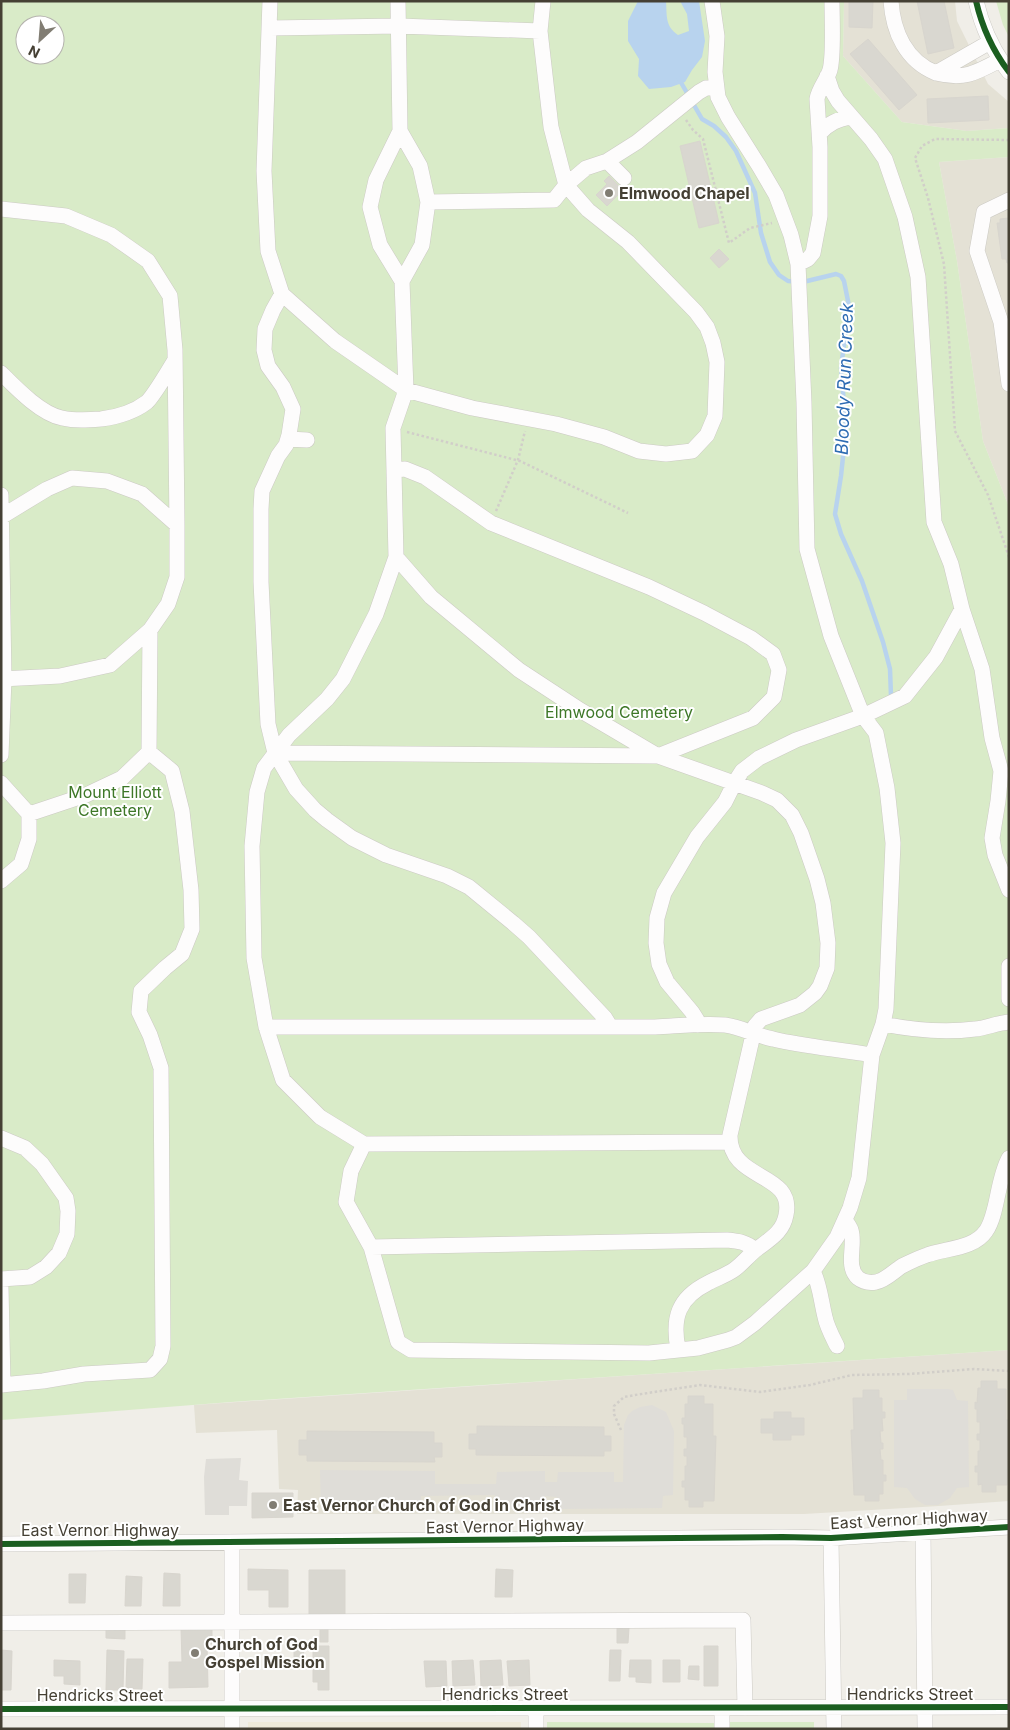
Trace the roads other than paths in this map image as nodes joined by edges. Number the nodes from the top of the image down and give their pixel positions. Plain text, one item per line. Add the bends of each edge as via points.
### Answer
1 (270, 1) edge
2 (398, 1) edge
3 (543, 1) edge
4 (712, 1) edge
5 (832, 1) edge
6 (891, 1) edge
7 (976, 1) edge
8 (399, 26) junction
9 (270, 28) junction
10 (540, 30) junction
11 (990, 42) junction
12 (1004, 66) edge
13 (936, 73) junction
14 (827, 76) junction
15 (716, 87) junction
16 (851, 117) junction
17 (400, 131) junction
18 (820, 134) junction
19 (607, 161) junction
20 (624, 178) dead end
21 (566, 184) junction
22 (1009, 200) edge
23 (428, 202) junction
24 (1, 209) edge
25 (799, 276) junction
26 (402, 280) junction
27 (282, 294) junction
28 (175, 360) junction
29 (1, 373) edge
30 (1009, 384) edge
31 (406, 390) junction
32 (288, 439) junction
33 (307, 440) dead end
34 (395, 470) junction
35 (1, 495) edge
36 (2, 517) edge
37 (177, 525) junction
38 (396, 557) junction
39 (962, 609) junction
40 (150, 630) junction
41 (3, 679) edge
42 (863, 716) junction
43 (149, 752) junction
44 (275, 753) junction
45 (1, 754) edge
46 (658, 756) junction
47 (1, 782) edge
48 (734, 782) junction
49 (29, 814) junction
50 (1, 881) edge
51 (1009, 890) edge
52 (1009, 966) edge
53 (1009, 999) edge
54 (1009, 1022) edge
55 (883, 1024) junction
56 (698, 1025) junction
57 (610, 1026) junction
58 (266, 1027) junction
59 (753, 1033) junction
60 (872, 1055) junction
61 (1, 1138) edge
62 (730, 1142) junction
63 (364, 1144) junction
64 (1009, 1158) edge
65 (845, 1220) junction
66 (371, 1246) junction
67 (755, 1250) junction
68 (813, 1270) junction
69 (1, 1279) edge
70 (1, 1287) edge
71 (837, 1346) dead end
72 (678, 1349) junction
73 (2, 1385) edge
74 (1009, 1527) edge
75 (923, 1532) junction
76 (831, 1538) junction
77 (232, 1543) junction
78 (1, 1544) edge
79 (232, 1622) junction
80 (1, 1623) edge
81 (924, 1707) junction
82 (1009, 1707) edge
83 (232, 1708) junction
84 (536, 1708) junction
85 (722, 1708) junction
86 (745, 1708) junction
87 (834, 1708) junction
88 (1, 1709) edge
89 (232, 1729) edge
90 (536, 1729) edge
91 (722, 1729) edge
92 (834, 1729) edge
93 (925, 1729) edge

1 - 9 street
2 - 8 street
3 - 10 street
4 - 15 street via 717,36
5 - 14 street via 831,64
6 - 13 street via 896,30 906,50 923,68
7 - 11 street
8 - 9 street
8 - 10 street
8 - 17 street
9 - 27 street via 264,171 268,251
10 - 21 street via 551,127
11 - 12 street
11 - 13 street
12 - 13 street via 967,76 950,77
14 - 16 street via 832,91
14 - 18 street via 817,99
15 - 19 street via 699,92 637,142
15 - 25 street via 728,117 778,201 791,235
16 - 18 street via 834,121
16 - 39 street via 885,159 905,217 918,276 934,522 951,564
17 - 23 street via 420,166
17 - 26 street via 376,180 370,207 380,245
18 - 25 street via 820,216 815,249
19 - 20 street
19 - 21 street via 586,168
21 - 23 street via 554,200
21 - 31 street via 588,210 628,242 707,328 717,362 715,416 707,435 692,451 666,454 639,451 556,424 472,408
22 - 30 street via 984,212 977,251 1001,322
23 - 26 street via 422,245
24 - 28 street via 66,216 111,235 148,261 170,296
25 - 42 street via 807,549 831,636
26 - 31 street
27 - 31 street via 335,341
27 - 32 street via 265,329 264,350 268,366 293,409
28 - 29 street via 148,401 128,413 86,420 61,418 40,407
28 - 37 street
31 - 34 street via 393,428
32 - 33 street
32 - 44 street via 262,491 261,509 260,582 268,724
34 - 38 street
34 - 46 street via 405,469 425,477 491,524 649,587 752,638 773,654 779,670 774,697 753,718
35 - 36 street
36 - 37 street via 40,492 72,478 107,481 142,494
36 - 41 street
37 - 40 street via 177,577 168,604
38 - 44 street via 376,614 343,680
38 - 46 street via 431,598 519,670
39 - 42 street via 936,657 905,696
39 - 51 street via 982,669 992,738 1001,771 992,838
40 - 41 street via 110,664 60,676
40 - 43 street
41 - 45 street
42 - 48 street via 778,748 752,762
42 - 55 street via 876,733 893,843
43 - 49 street via 122,778 86,795
43 - 73 street via 172,771 180,803 192,930 182,954 141,991 139,1012 161,1068 163,1346 160,1360 150,1370 84,1374
44 - 46 street
44 - 57 street via 296,789 314,810 352,838 468,887 514,923 548,956
44 - 58 street via 264,768 259,784 252,846 254,958
46 - 48 street
47 - 49 street
48 - 56 street via 725,802 697,837 669,882 657,918 657,953 663,974 673,991 695,1015
48 - 59 street via 777,800 792,815 817,879 828,943 827,968 820,986 795,1007 761,1019
49 - 50 street via 29,839 21,864
52 - 53 street
54 - 55 street via 946,1032
55 - 60 street
56 - 57 street
56 - 59 street via 740,1028
57 - 58 street
58 - 63 street via 283,1080 320,1117
59 - 60 street via 787,1042
59 - 62 street
60 - 65 street via 859,1178
61 - 69 street via 25,1148 42,1164 66,1198 68,1211 67,1234 59,1253 46,1267 30,1277
62 - 63 street
62 - 67 street via 734,1155 746,1168 775,1184 785,1196 787,1214 783,1226
63 - 66 street via 352,1171 346,1202
64 - 65 street via 983,1235 971,1243 912,1261 880,1281 861,1280 853,1272 853,1240
65 - 68 street
66 - 67 street via 727,1240 742,1242
66 - 72 street via 398,1342 411,1350 649,1353
67 - 72 street via 734,1269 706,1284 685,1301 675,1326
68 - 71 street via 825,1317
68 - 72 street via 736,1337 708,1346
70 - 73 street
74 - 75 street, East Vernor Highway
75 - 76 street, East Vernor Highway
75 - 81 street
76 - 77 street, East Vernor Highway
76 - 87 street
77 - 78 street, East Vernor Highway
77 - 79 street
79 - 80 street
79 - 83 street
79 - 86 street via 742,1620
81 - 82 street, Hendricks Street
81 - 87 street, Hendricks Street
81 - 93 street
83 - 84 street, Hendricks Street
83 - 88 street, Hendricks Street
83 - 89 street
84 - 85 street, Hendricks Street
84 - 90 street
85 - 86 street, Hendricks Street
85 - 91 street
86 - 87 street, Hendricks Street
87 - 92 street

